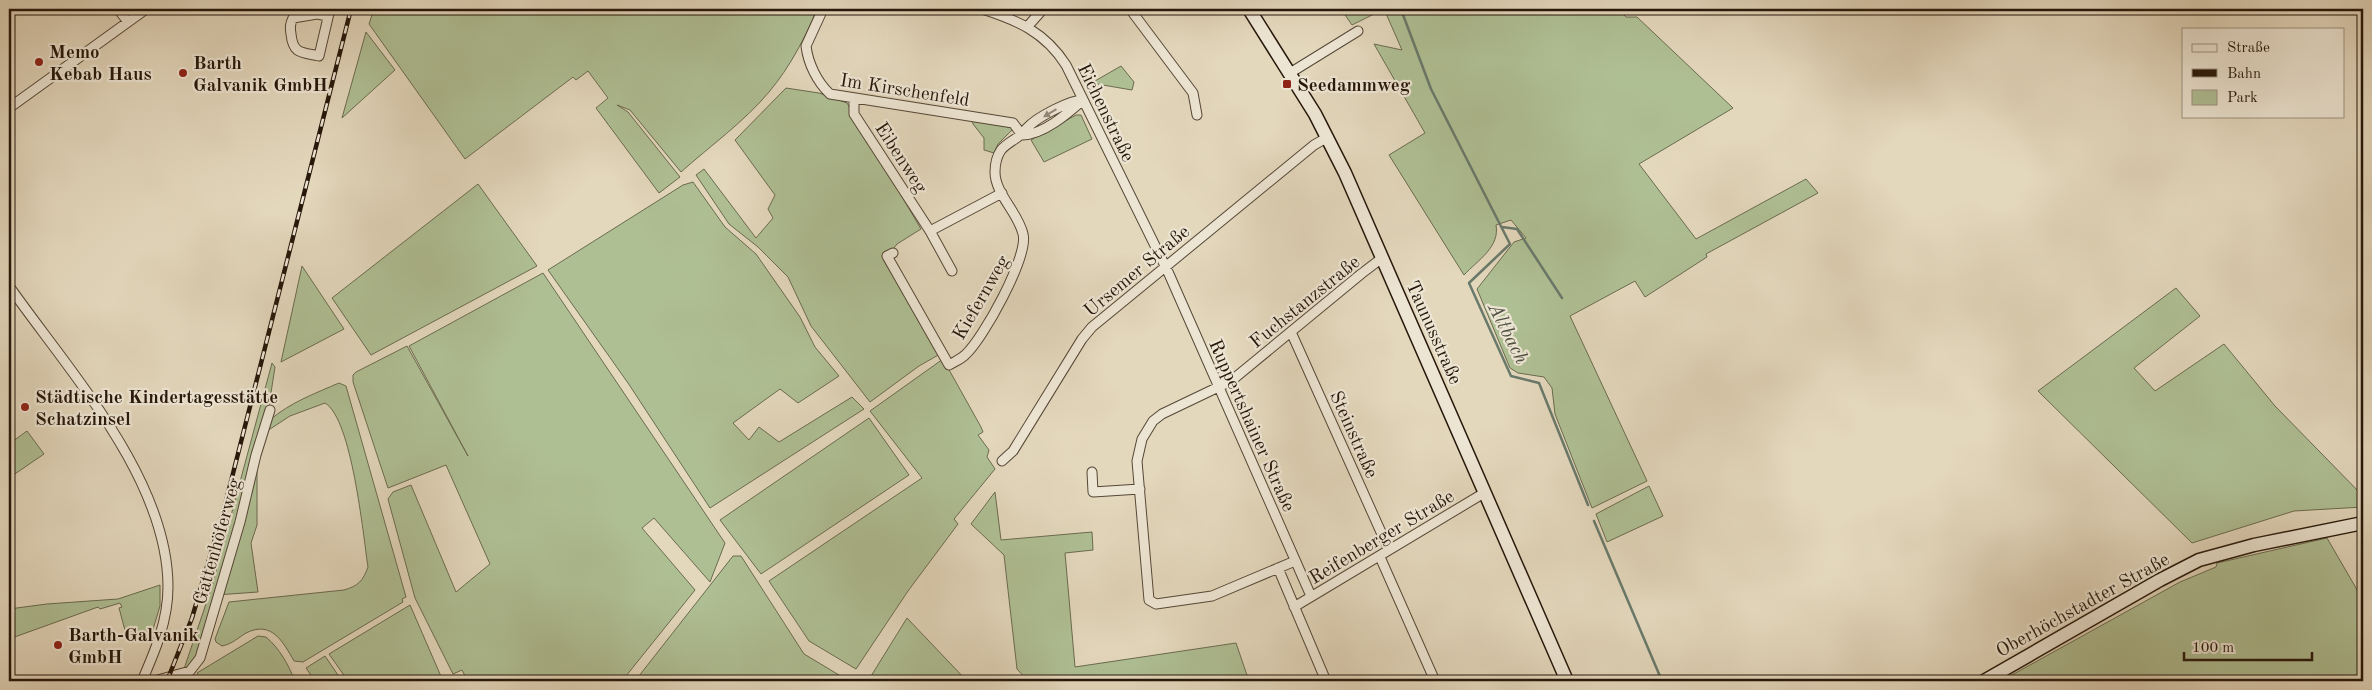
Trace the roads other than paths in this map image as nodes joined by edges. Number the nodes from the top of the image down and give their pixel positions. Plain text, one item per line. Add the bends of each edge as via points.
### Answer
1 (118, 9) edge
2 (146, 9) edge
3 (823, 9) edge
4 (982, 9) edge
5 (1043, 9) edge
6 (1130, 9) edge
7 (1249, 9) edge
8 (329, 12) edge
9 (128, 22) junction
10 (1028, 26) junction
11 (1358, 31) dead end
12 (1290, 73) junction
13 (854, 98) junction
14 (1083, 100) junction
15 (9, 108) edge
16 (1197, 115) dead end
17 (1022, 135) junction
18 (1328, 137) junction
19 (1002, 193) junction
20 (930, 231) junction
21 (893, 253) dead end
22 (1382, 258) junction
23 (1165, 267) junction
24 (952, 271) dead end
25 (9, 286) edge
26 (1291, 332) junction
27 (1219, 389) junction
28 (270, 410) dead end
29 (1002, 461) dead end
30 (1092, 472) dead end
31 (1140, 489) junction
32 (1484, 493) junction
33 (2363, 523) edge
34 (1389, 550) junction
35 (1380, 556) junction
36 (1295, 561) junction
37 (1278, 568) junction
38 (1311, 596) junction
39 (1294, 607) junction
40 (142, 681) edge
41 (154, 681) edge
42 (1326, 681) edge
43 (1435, 681) edge
44 (1567, 681) edge
45 (1984, 681) edge

1 - 9 street
2 - 9 street
3 - 13 street, Im Kirschenfeld via 806,46 807,56 830,94
4 - 10 street, Eichenstraße
5 - 10 street
6 - 16 street via 1193,93
7 - 12 street, Taunusstraße
8 - 8 street via 293,18 290,25 292,46 298,52 319,56
9 - 15 street
10 - 14 street, Eichenstraße via 1059,55
11 - 12 street
12 - 18 street, Taunusstraße
13 - 17 street, Im Kirschenfeld via 1014,123
13 - 20 street, Eibenweg via 854,114
14 - 17 street, Kiefernweg via 1032,135
14 - 23 street, Eichenstraße
17 - 19 street, Kiefernweg via 1007,144 998,156 995,174
18 - 22 street, Taunusstraße
18 - 23 street, Ursemer Straße
19 - 20 street
19 - 21 street, Kiefernweg via 1021,226 1024,250 986,325 965,355 949,366 887,256
20 - 24 street, Eibenweg
22 - 26 street, Fuchstanzstraße
22 - 32 street, Taunusstraße
23 - 27 street, Ruppertshainer Straße
23 - 29 street, Ursemer Straße via 1086,333 1013,451
25 - 40 street via 121,443 158,527 168,588 162,632
26 - 27 street, Fuchstanzstraße
26 - 34 street, Steinstraße
27 - 31 street, Fuchstanzstraße via 1153,421 1138,451
27 - 36 street, Ruppertshainer Straße
28 - 41 street, Gattenhöferweg via 200,658 190,671
30 - 31 street via 1093,492
31 - 37 street, Fuchstanzstraße via 1149,600 1156,604 1212,596
32 - 34 street, Reifenberger Straße
32 - 44 street, Taunusstraße
33 - 45 street, Oberhöchstadter Straße via 2254,545 2200,560
34 - 35 street, Reifenberger Straße
35 - 38 street, Reifenberger Straße
35 - 43 street
36 - 37 street, Fuchstanzstraße
36 - 38 street, Ruppertshainer Straße
37 - 39 street
38 - 39 street, Reifenberger Straße
39 - 42 street

